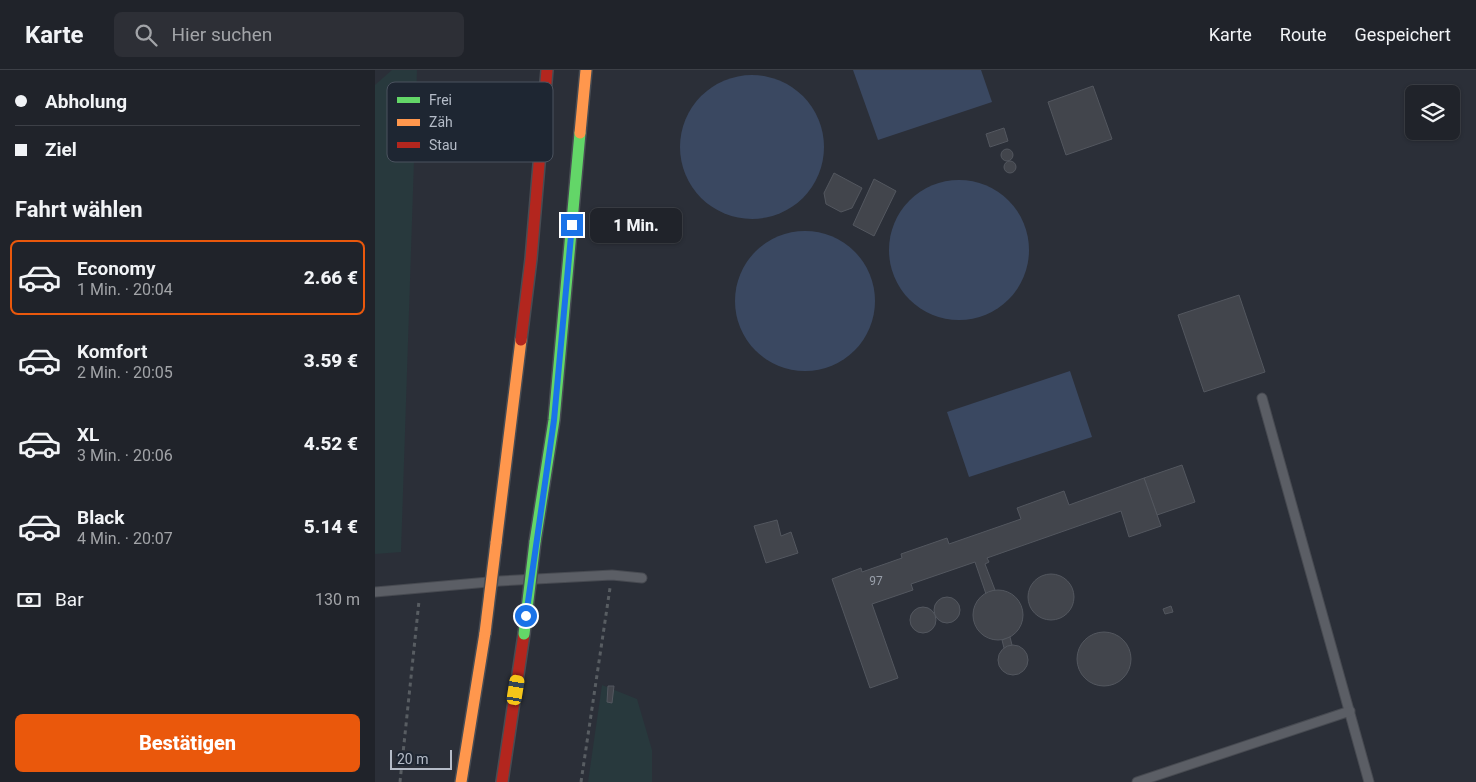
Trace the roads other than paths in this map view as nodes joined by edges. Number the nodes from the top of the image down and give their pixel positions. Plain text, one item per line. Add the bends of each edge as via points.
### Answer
1 (586, 70) edge
2 (539, 162) edge
3 (1262, 398) dead end
4 (642, 578) dead end
5 (375, 592) edge
6 (1350, 711) junction
7 (461, 782) edge
8 (502, 782) edge
9 (1137, 782) edge
10 (1369, 782) edge

1 - 8 highway, bridge via 554,420
2 - 7 highway, bridge via 531,259 485,633
3 - 6 lane
4 - 5 lane via 612,575
6 - 9 lane
6 - 10 lane

